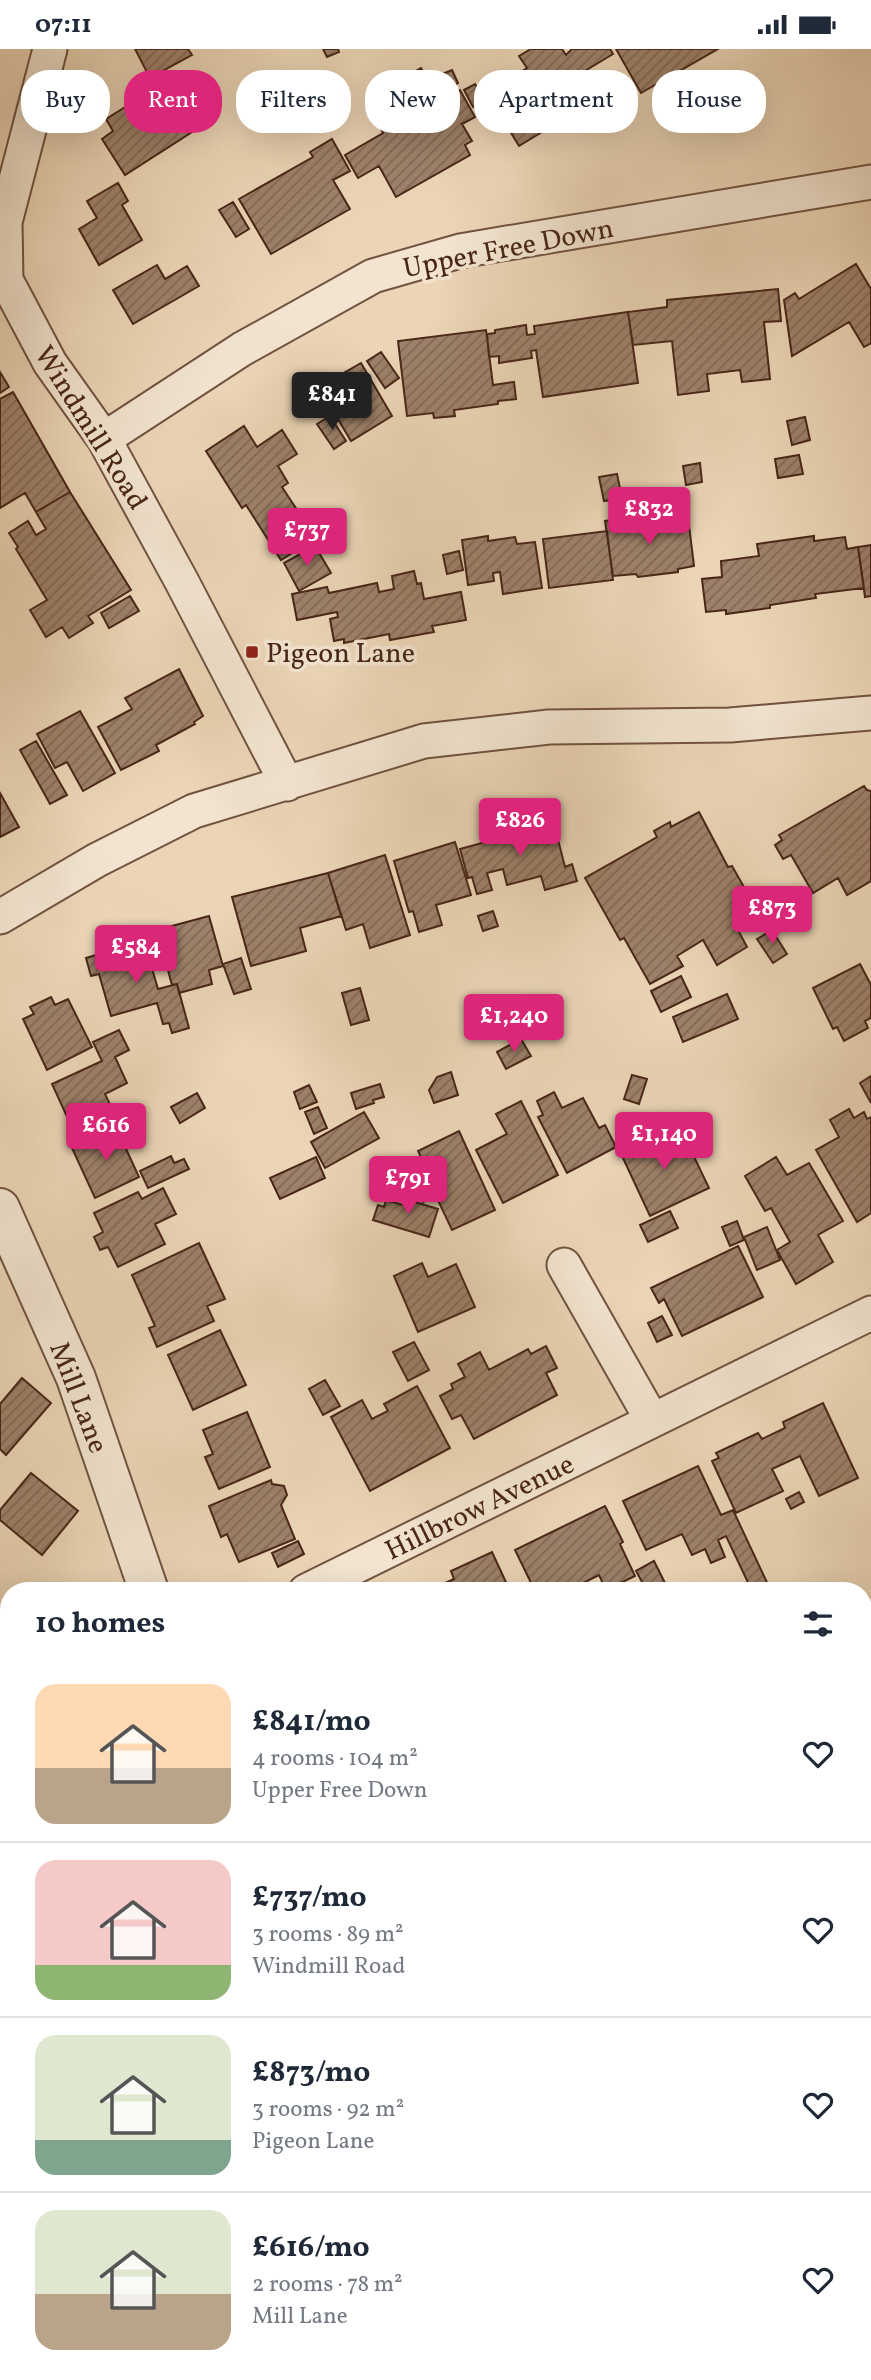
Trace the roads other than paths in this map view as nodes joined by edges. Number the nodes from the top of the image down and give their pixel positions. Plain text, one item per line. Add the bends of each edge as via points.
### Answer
1 (50, 49) edge
2 (871, 182) edge
3 (104, 439) junction
4 (871, 713) edge
5 (287, 784) junction
6 (0, 917) edge
7 (0, 1208) edge
8 (564, 1265) dead end
9 (871, 1313) edge
10 (652, 1420) junction
11 (146, 1582) edge
12 (324, 1582) edge

1 - 3 street, Windmill Road via 5,222 6,280 50,363
2 - 3 street, Upper Free Down via 460,251 373,276 242,349
3 - 5 street, Windmill Road
4 - 5 street via 730,725 549,727 424,741
5 - 6 street via 194,811 97,860
7 - 11 street, Mill Lane via 76,1378
8 - 10 street
9 - 10 street, Hillbrow Avenue
10 - 12 street, Hillbrow Avenue

